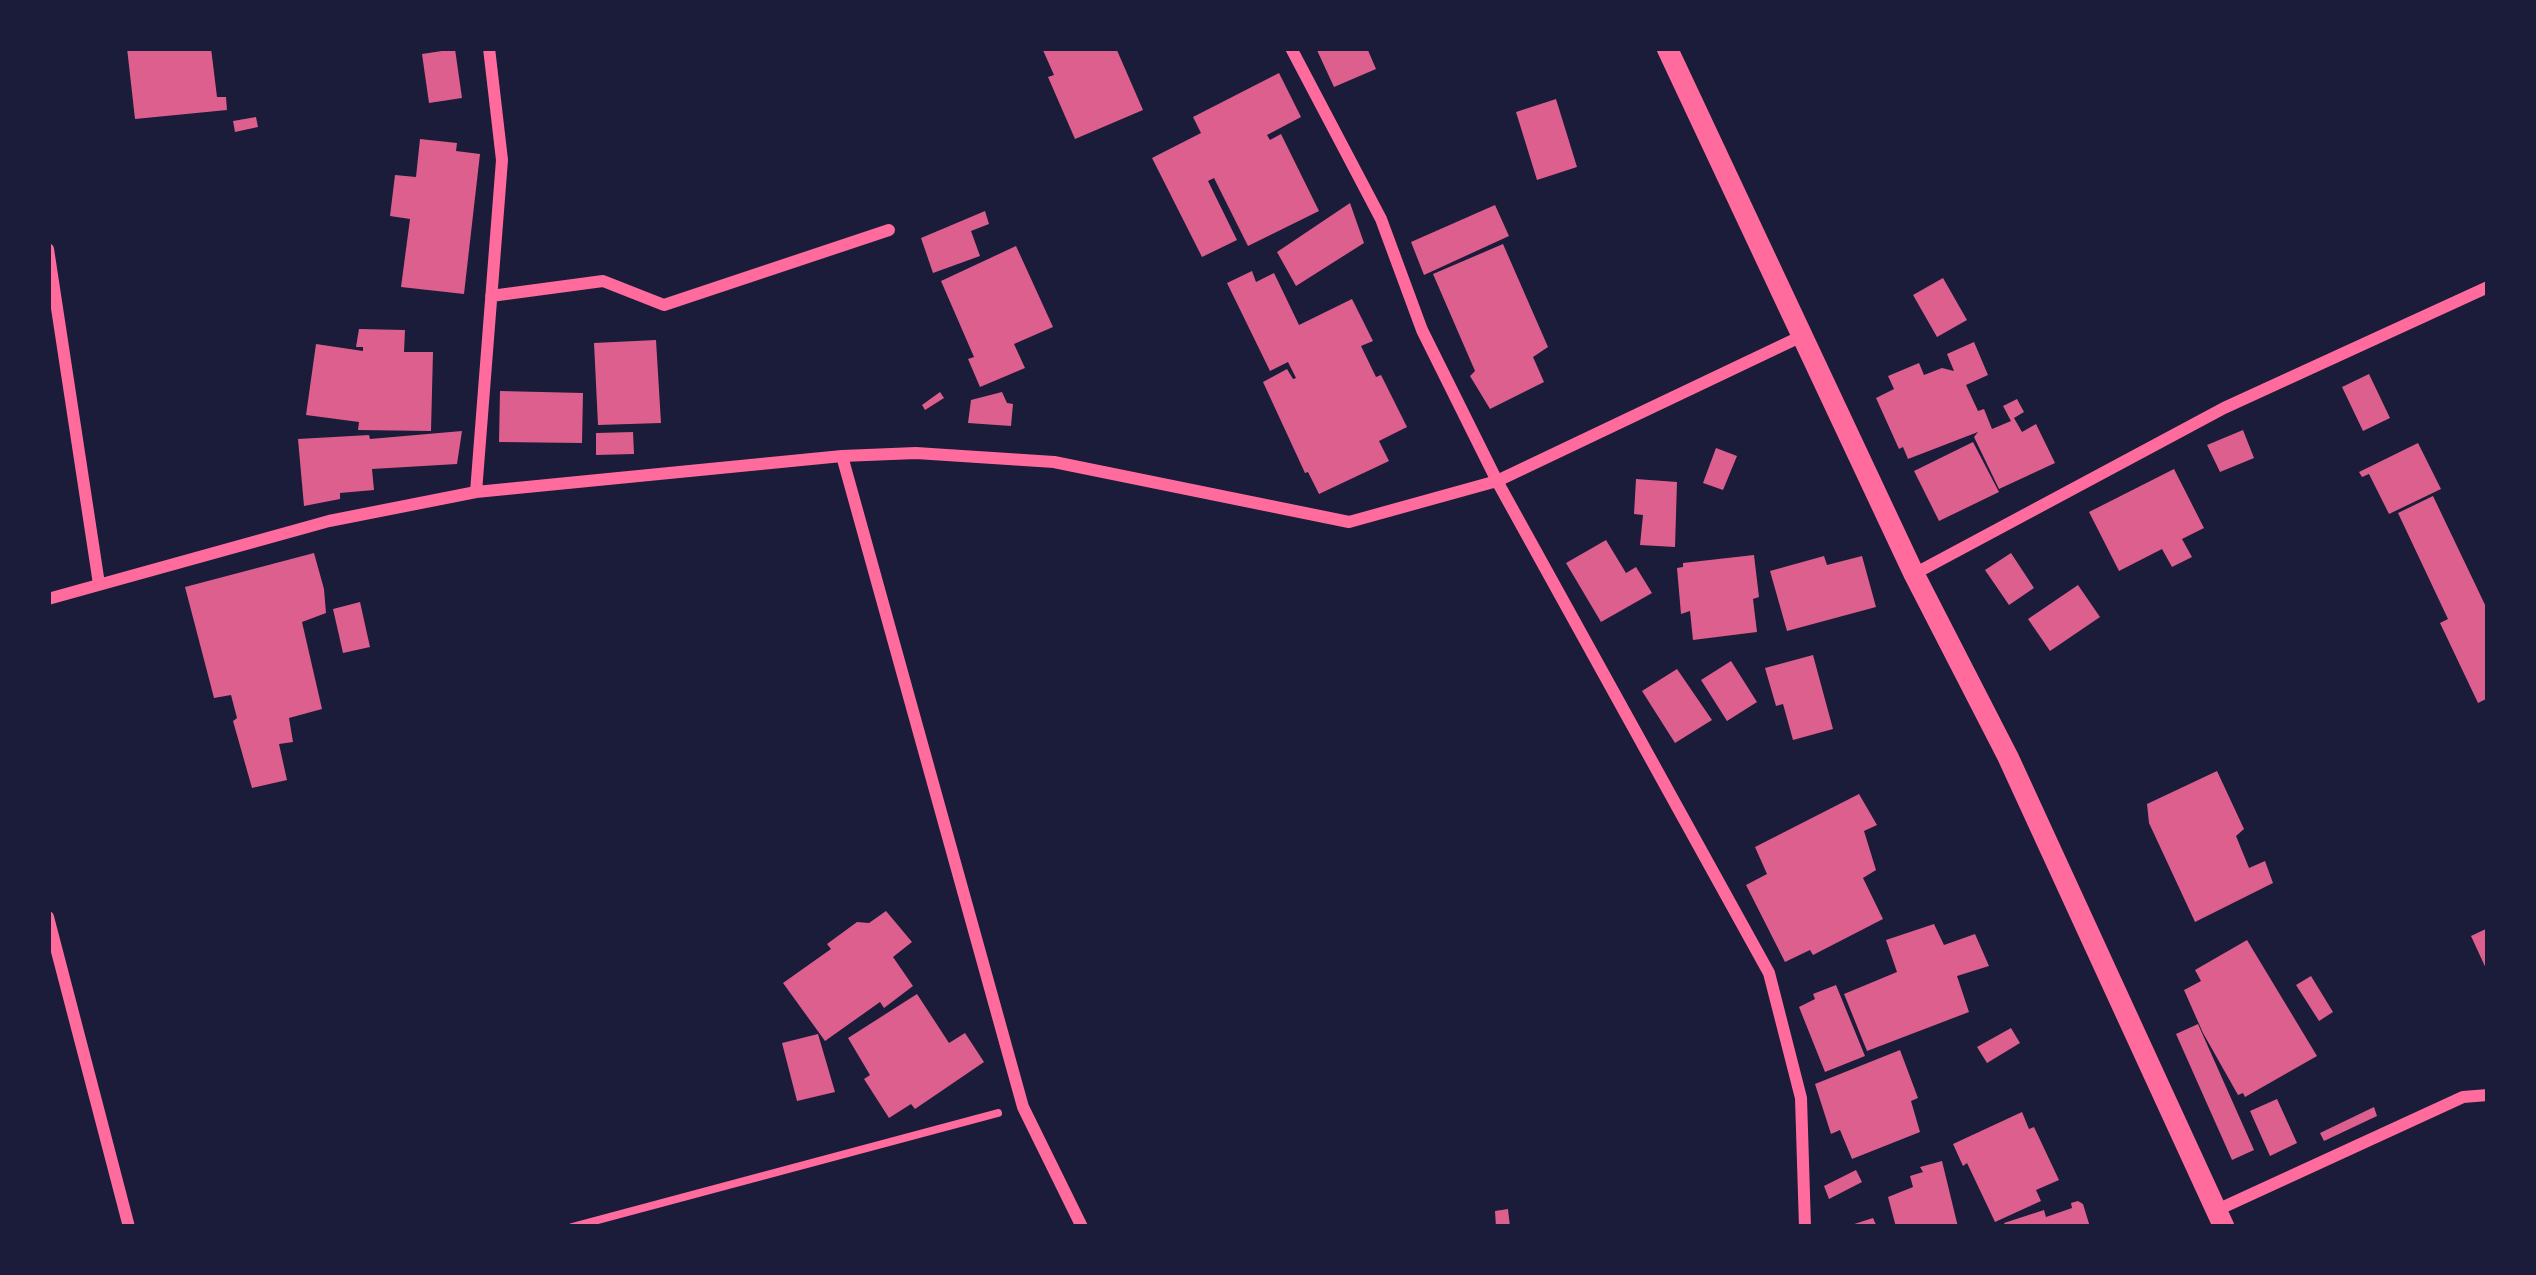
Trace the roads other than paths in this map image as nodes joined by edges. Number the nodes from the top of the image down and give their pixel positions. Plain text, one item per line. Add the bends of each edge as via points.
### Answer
1 (489, 48) edge
2 (1291, 48) edge
3 (1667, 48) edge
4 (889, 230) dead end
5 (48, 249) edge
6 (2488, 287) edge
7 (491, 296) junction
8 (1802, 336) junction
9 (842, 456) junction
10 (1497, 482) junction
11 (476, 492) junction
12 (1914, 574) junction
13 (99, 584) junction
14 (48, 599) edge
15 (48, 917) edge
16 (2488, 1095) edge
17 (2221, 1219) edge
18 (129, 1227) edge
19 (1082, 1227) edge
20 (1805, 1227) edge

1 - 7 street via 502,160
2 - 10 street via 1381,218 1422,330
3 - 8 street
4 - 7 street via 664,305 603,281
5 - 13 street
6 - 12 street via 2224,408
7 - 11 street
8 - 10 street
8 - 12 street
9 - 10 street via 1054,462 1348,522
9 - 11 street
9 - 19 street via 1023,1107
10 - 20 street via 1769,973 1801,1097
11 - 13 street via 328,521
12 - 17 street via 2008,757
13 - 14 street
15 - 18 street
16 - 17 street via 2463,1097

